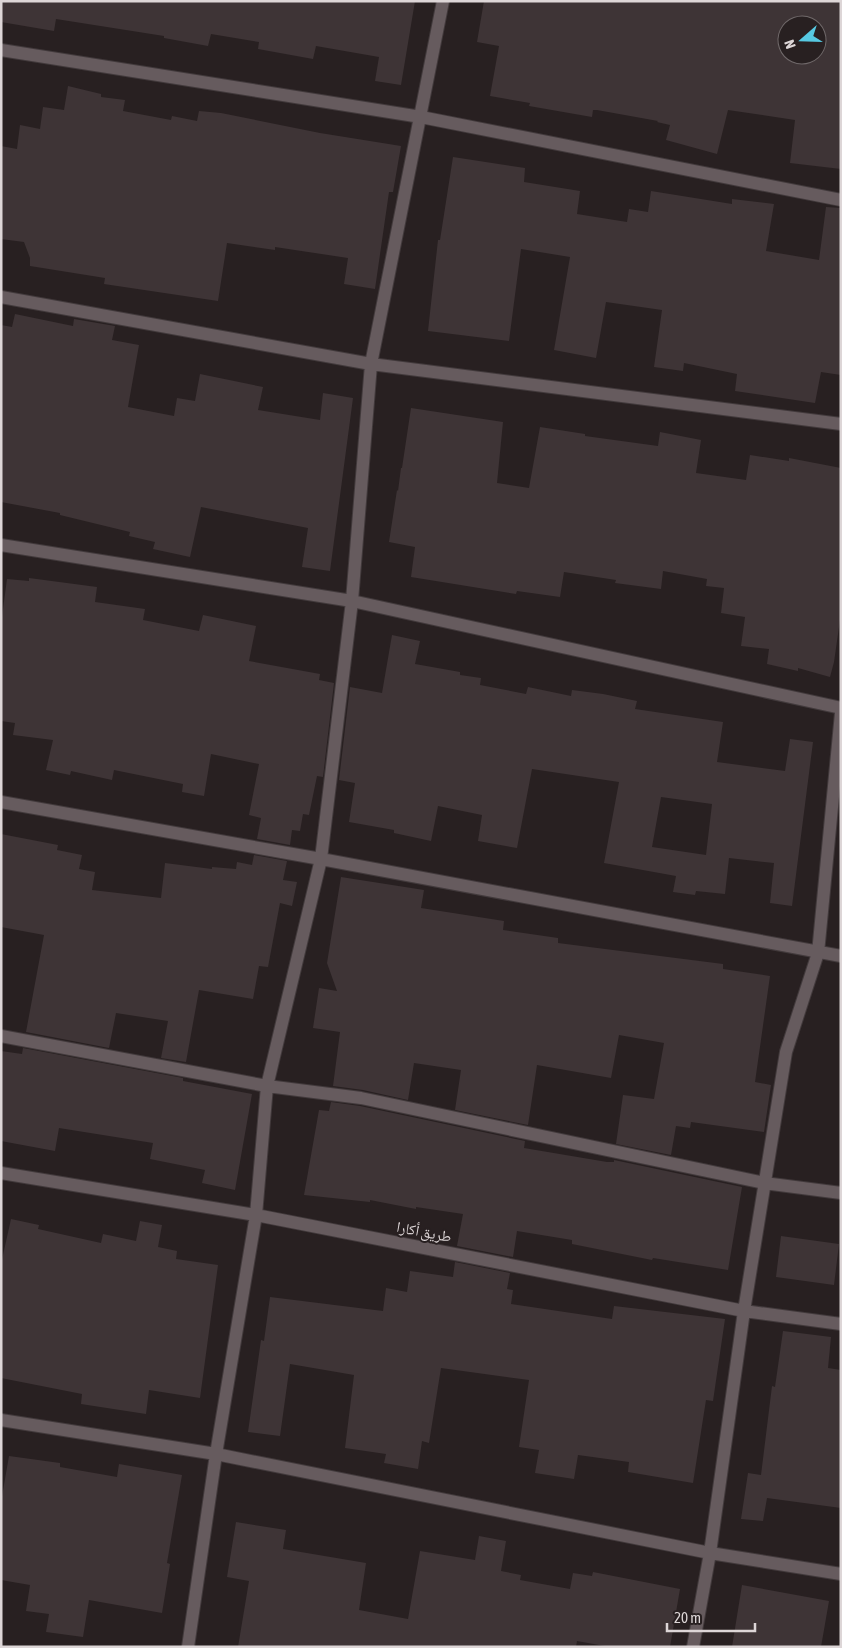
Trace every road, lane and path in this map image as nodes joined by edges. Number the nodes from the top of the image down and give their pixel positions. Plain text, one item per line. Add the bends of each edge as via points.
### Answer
1 (442, 1) edge
2 (1, 50) edge
3 (421, 117) junction
4 (841, 200) edge
5 (1, 297) edge
6 (371, 364) junction
7 (841, 424) edge
8 (1, 545) edge
9 (352, 601) junction
10 (841, 708) edge
11 (841, 714) edge
12 (1, 802) edge
13 (321, 859) junction
14 (818, 953) junction
15 (841, 956) edge
16 (1, 1036) edge
17 (267, 1086) junction
18 (1, 1173) edge
19 (764, 1183) junction
20 (841, 1193) edge
21 (256, 1215) junction
22 (744, 1311) junction
23 (841, 1324) edge
24 (1, 1420) edge
25 (216, 1454) junction
26 (710, 1553) junction
27 (841, 1574) edge
28 (188, 1647) edge
29 (693, 1647) edge

1 - 3 street
2 - 3 street
3 - 4 street
3 - 6 street
5 - 6 street
6 - 7 street
6 - 9 street
8 - 9 street
9 - 10 street
9 - 13 street
11 - 14 street
12 - 13 street
13 - 14 street
13 - 17 street
14 - 15 street
14 - 19 street via 786,1052
16 - 17 street
17 - 19 street via 361,1098
17 - 21 street
18 - 21 street, طريق أكارا
19 - 20 street
19 - 22 street
21 - 22 street, طريق أكارا
21 - 25 street
22 - 23 street, طريق أكارا
22 - 26 street
24 - 25 street
25 - 26 street
25 - 28 street
26 - 27 street
26 - 29 street

